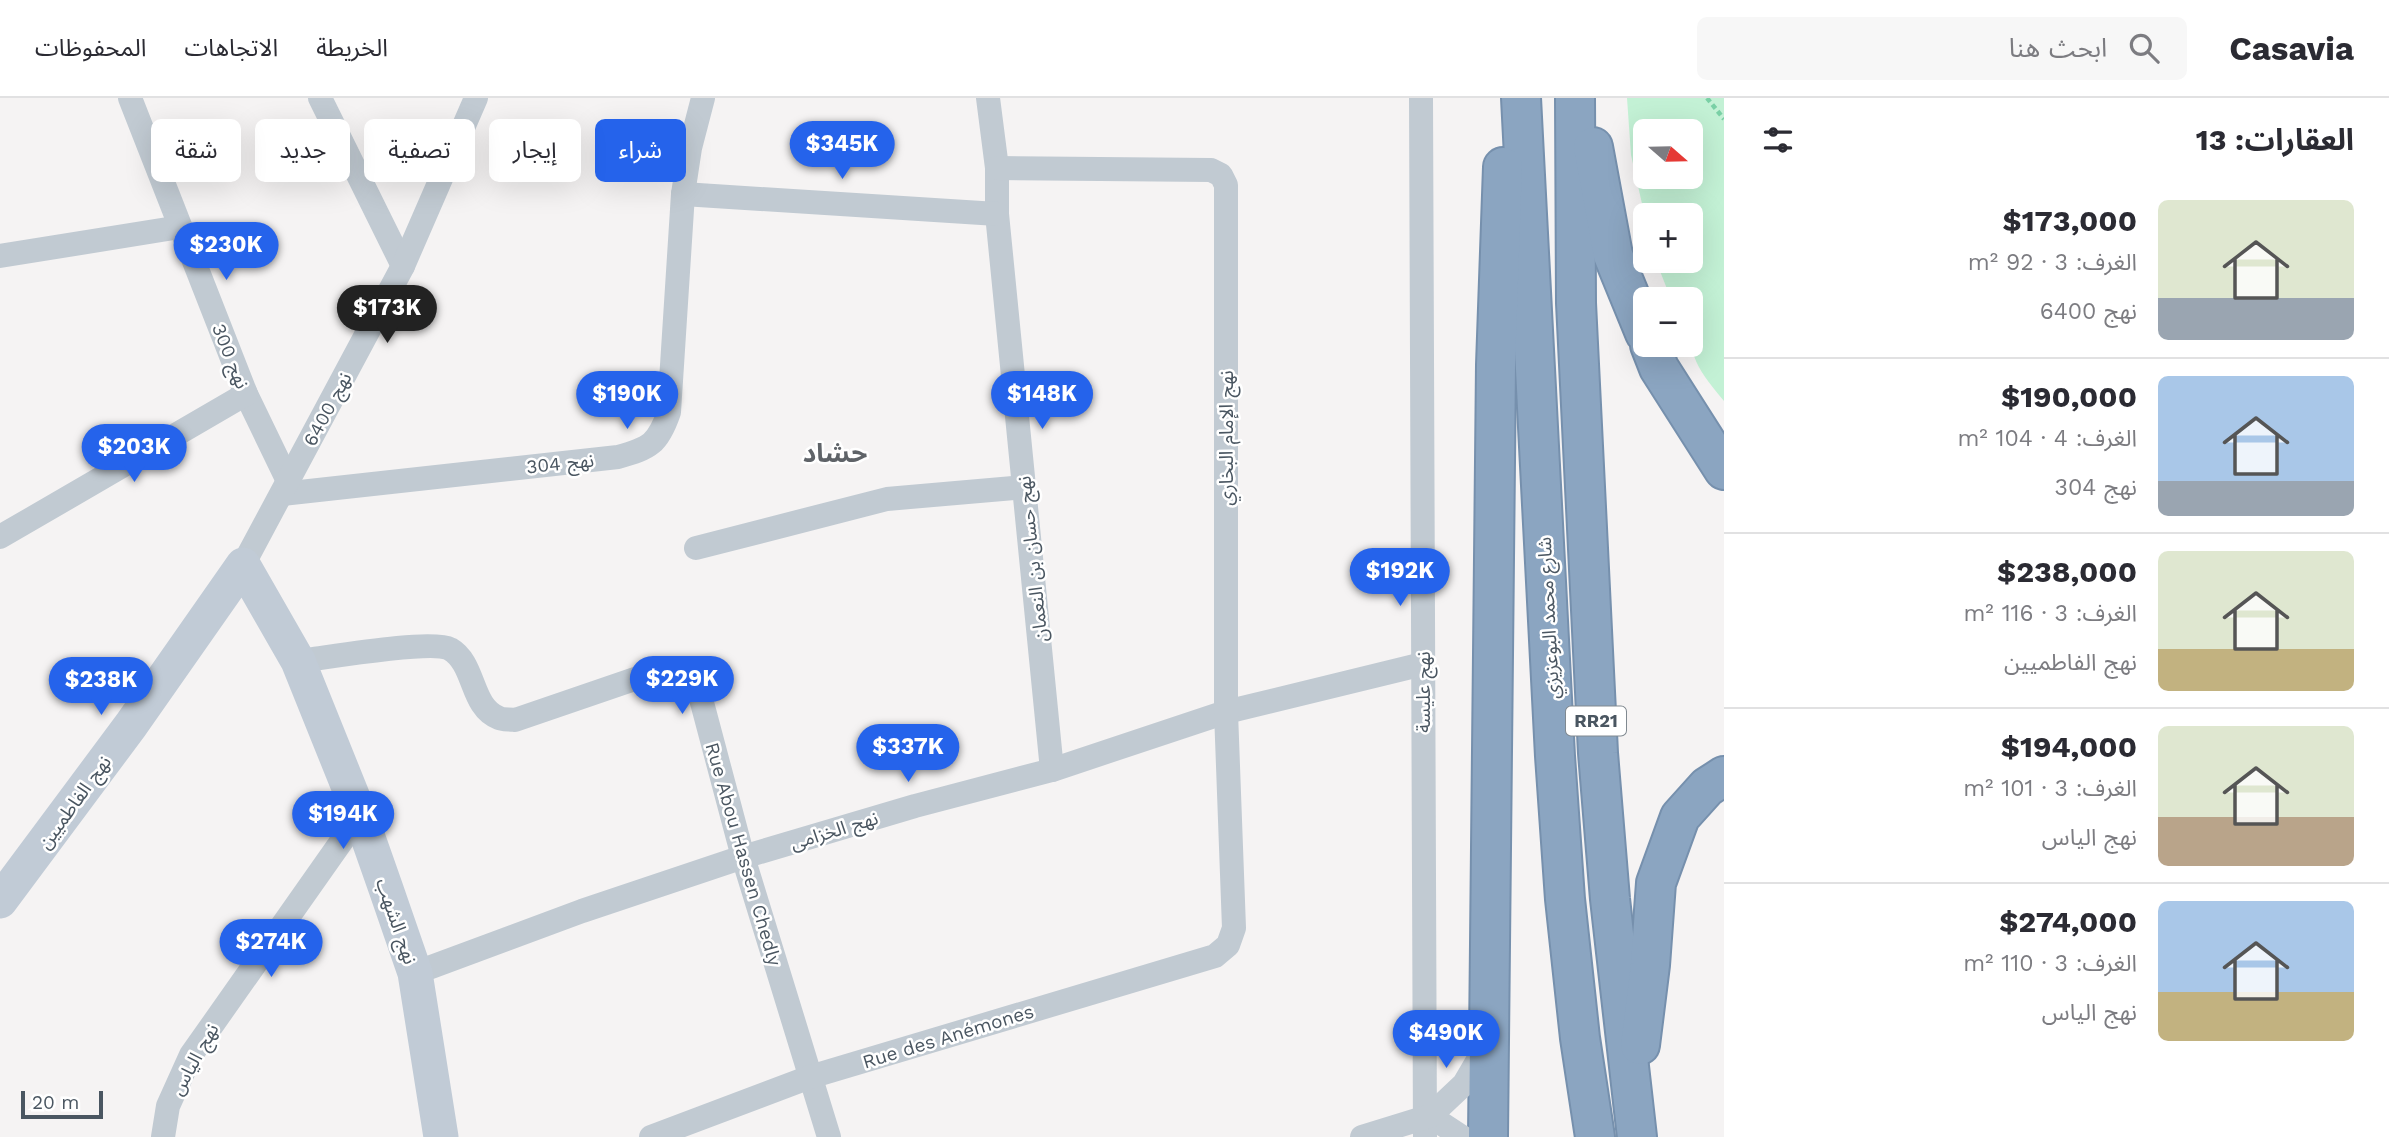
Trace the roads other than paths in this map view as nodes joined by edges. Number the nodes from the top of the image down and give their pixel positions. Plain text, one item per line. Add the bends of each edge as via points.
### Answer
1 (130, 98) edge
2 (320, 98) edge
3 (476, 98) edge
4 (703, 98) edge
5 (988, 98) edge
6 (1421, 98) edge
7 (1506, 98) edge
8 (1521, 98) edge
9 (1575, 98) edge
10 (1586, 98) edge
11 (997, 168) junction
12 (683, 194) junction
13 (998, 214) junction
14 (180, 228) junction
15 (0, 256) edge
16 (403, 266) junction
17 (1633, 304) edge
18 (1655, 357) edge
19 (246, 394) junction
20 (1724, 470) edge
21 (1025, 487) junction
22 (285, 488) junction
23 (0, 537) edge
24 (696, 548) dead end
25 (243, 565) junction
26 (298, 661) junction
27 (1423, 664) junction
28 (1226, 712) junction
29 (1052, 770) junction
30 (1724, 776) edge
31 (360, 815) junction
32 (743, 857) junction
33 (0, 901) edge
34 (1234, 928) joint
35 (415, 973) junction
36 (1488, 1044) junction
37 (810, 1077) junction
38 (1426, 1123) edge
39 (1635, 1123) edge
40 (163, 1137) edge
41 (441, 1137) edge
42 (651, 1137) edge
43 (829, 1137) edge
44 (1362, 1137) edge
45 (1462, 1137) edge
46 (1488, 1137) edge
47 (1595, 1137) edge

1 - 14 street, نهج 300
2 - 16 street
3 - 16 street, نهج 6400
4 - 12 street, نهج 304
5 - 11 street, نهج حسان بن النعمان
6 - 27 street, نهج عليسة
7 - 36 highway via 1496,365
8 - 47 highway, شارع محمد البوعزيزي / RR21 via 1565,899
9 - 39 highway, RR21 via 1576,303 1598,753
10 - 17 highway via 1613,255
11 - 13 street, نهج حسان بن النعمان
11 - 28 street, نهج الإمام البخاري via 1211,170 1221,175 1226,185
12 - 13 street
12 - 22 street, نهج 304 via 668,412 661,433 643,450 618,457
13 - 21 street, نهج حسان بن النعمان
14 - 15 street
14 - 19 street, نهج 300
16 - 22 street, نهج 6400
18 - 20 highway
19 - 22 street, نهج 300
19 - 23 street
21 - 24 street via 887,499
21 - 29 street, نهج حسان بن النعمان
22 - 25 street, نهج 6400
25 - 26 street, نهج الشهب
25 - 33 street, نهج الفاطميين
26 - 31 street, نهج الشهب
26 - 32 street, Rue Abou Hassen Chedly via 422,646 448,648 462,659 483,706 498,718 515,720 661,670 682,668 696,680
27 - 28 street, نهج الخزامى
27 - 38 street, نهج عليسة
28 - 29 street, نهج الخزامى
28 - 34 street, نهج الإمام البخاري
29 - 32 street, نهج الخزامى
30 - 39 highway via 1707,787 1680,817 1656,883
31 - 35 street, نهج الشهب
31 - 40 street, نهج الياس via 191,1055 168,1106
32 - 35 street, نهج الخزامى
32 - 37 street, Rue Abou Hassen Chedly
34 - 37 street, Rue des Anémones via 1228,945 1215,956
35 - 41 street, نهج الشهب
36 - 38 street via 1464,1084
36 - 46 highway
37 - 42 street, Rue des Anémones
37 - 43 street, Rue Abou Hassen Chedly
38 - 44 street
38 - 45 street

